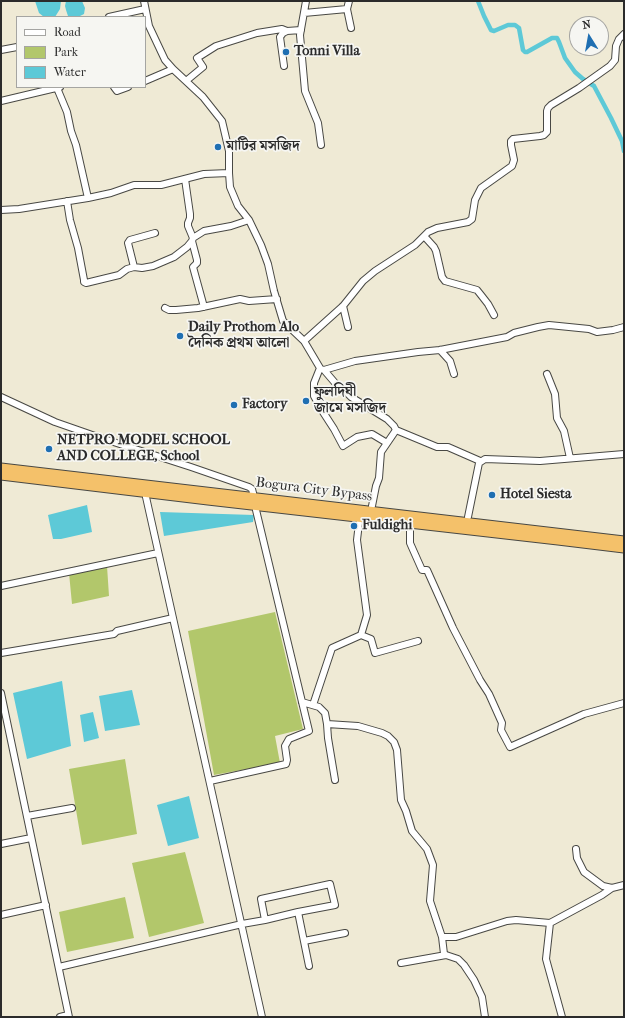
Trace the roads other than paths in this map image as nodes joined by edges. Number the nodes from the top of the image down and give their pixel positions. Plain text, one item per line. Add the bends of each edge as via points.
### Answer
1 (144, 1) edge
2 (306, 1) edge
3 (349, 1) edge
4 (145, 9) junction
5 (347, 9) junction
6 (304, 13) junction
7 (114, 16) edge
8 (351, 28) dead end
9 (301, 30) junction
10 (287, 31) junction
11 (624, 34) edge
12 (16, 47) edge
13 (1, 50) edge
14 (284, 66) dead end
15 (173, 69) junction
16 (146, 81) edge
17 (186, 81) junction
18 (59, 88) edge
19 (114, 88) edge
20 (125, 88) edge
21 (1, 101) edge
22 (321, 145) dead end
23 (230, 173) junction
24 (185, 179) junction
25 (88, 198) junction
26 (67, 201) junction
27 (1, 210) edge
28 (249, 220) junction
29 (155, 233) dead end
30 (424, 236) junction
31 (193, 239) junction
32 (134, 267) junction
33 (277, 299) junction
34 (343, 306) junction
35 (204, 307) junction
36 (165, 308) dead end
37 (494, 315) dead end
38 (348, 327) dead end
39 (624, 327) edge
40 (304, 341) junction
41 (440, 350) junction
42 (322, 369) junction
43 (454, 374) dead end
44 (547, 374) dead end
45 (1, 397) edge
46 (396, 430) junction
47 (387, 443) junction
48 (624, 454) edge
49 (570, 458) junction
50 (480, 461) junction
51 (1, 468) edge
52 (1, 475) edge
53 (253, 493) dead end
54 (146, 497) dead end
55 (372, 506) dead end
56 (256, 510) dead end
57 (468, 517) dead end
58 (360, 523) dead end
59 (410, 528) dead end
60 (624, 541) edge
61 (624, 548) edge
62 (158, 553) junction
63 (1, 586) edge
64 (173, 618) junction
65 (361, 635) junction
66 (418, 641) dead end
67 (1, 653) edge
68 (1, 693) edge
69 (302, 702) junction
70 (624, 703) edge
71 (313, 705) junction
72 (2, 706) edge
73 (327, 724) junction
74 (334, 780) dead end
75 (210, 781) junction
76 (72, 808) dead end
77 (27, 816) junction
78 (32, 838) junction
79 (1, 844) edge
80 (576, 849) dead end
81 (624, 885) edge
82 (612, 888) junction
83 (46, 906) junction
84 (298, 912) junction
85 (1, 915) edge
86 (265, 920) junction
87 (550, 923) junction
88 (242, 924) junction
89 (345, 933) dead end
90 (442, 937) junction
91 (304, 941) junction
92 (446, 955) junction
93 (401, 963) dead end
94 (309, 966) dead end
95 (59, 967) junction
96 (69, 1016) edge
97 (60, 1017) edge
98 (262, 1017) edge
99 (485, 1017) edge
100 (562, 1017) edge

1 - 4 street
2 - 6 street
3 - 5 street
4 - 7 street
4 - 15 street via 149,26 165,60
5 - 6 street
5 - 8 street
6 - 9 street
9 - 10 street
9 - 22 street via 305,91 318,123
10 - 14 street via 280,37
10 - 17 street via 282,29 257,33 216,46 198,58 203,67
11 - 30 street via 619,39 615,60 610,66 548,108 547,132 544,135 511,141 514,160 512,166 481,188 475,200 472,219 437,228
12 - 13 street
15 - 16 street
15 - 17 street
17 - 23 street via 222,121 229,151
18 - 21 street
18 - 25 street
19 - 20 street via 116,91
23 - 24 street via 204,174
23 - 28 street via 230,187 238,206
24 - 25 street via 161,185 134,185
24 - 31 street via 190,214 188,226
25 - 26 street
26 - 27 street
26 - 32 street via 84,282 119,276
28 - 31 street via 204,231
28 - 33 street via 268,264
29 - 32 street via 130,240 128,243
30 - 34 street via 363,281
30 - 37 street via 434,247 442,277 446,281 477,290
31 - 32 street via 188,247 174,257 153,266
31 - 35 street via 197,260 193,267
33 - 35 street via 240,299
33 - 40 street via 283,321
34 - 38 street
34 - 40 street
35 - 36 street via 186,310
39 - 41 street via 597,332 589,328 538,327 507,337
40 - 42 street
41 - 42 street
41 - 43 street via 450,361
42 - 46 street via 351,396 387,419
42 - 47 street via 314,383 314,396 343,446 357,437 372,434
44 - 49 street via 555,394 557,418 564,431
45 - 53 street via 55,422 248,487
46 - 47 street
46 - 50 street via 437,447 448,447
47 - 55 street via 381,452 379,478
48 - 49 street
49 - 50 street via 540,462 485,459
50 - 57 street
51 - 60 highway, Bogura City Bypass
52 - 61 highway, Bogura City Bypass
54 - 62 street
56 - 69 street
58 - 65 street via 357,540 367,615
59 - 70 street via 410,543 422,570 427,570 453,628 489,694 502,723 500,730 510,747 584,714
62 - 63 street
62 - 64 street
64 - 67 street via 117,631 114,634
64 - 75 street
65 - 66 street via 371,640 375,653
65 - 71 street via 332,648
68 - 72 street
69 - 71 street
69 - 75 street via 310,731 289,739 284,746 286,764
71 - 73 street via 325,713
72 - 77 street
73 - 74 street
73 - 90 street via 358,726 382,732 394,742 397,750 401,800 412,831 427,849 433,865 430,901
75 - 88 street
76 - 77 street
77 - 78 street
78 - 79 street
78 - 83 street
80 - 82 street via 577,858 584,872 603,886
81 - 82 street
82 - 87 street
83 - 85 street
83 - 95 street
84 - 86 street
84 - 86 street via 335,905 330,884 261,899
84 - 91 street
86 - 88 street
87 - 90 street via 507,921 456,937
87 - 100 street via 546,959
88 - 95 street
88 - 98 street
89 - 91 street
90 - 92 street
91 - 94 street
92 - 93 street
92 - 99 street via 464,964 482,997
95 - 96 street
96 - 97 street

